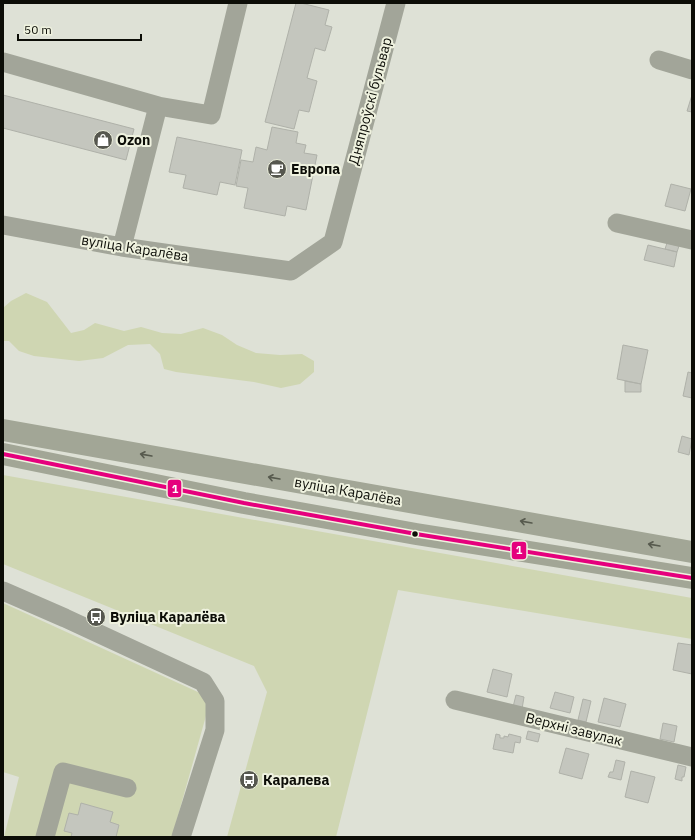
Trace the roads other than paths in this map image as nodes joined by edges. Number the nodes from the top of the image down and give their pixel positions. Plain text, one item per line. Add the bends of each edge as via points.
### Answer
1 (238, 3) edge
2 (396, 3) edge
3 (659, 60) dead end
4 (3, 62) edge
5 (692, 70) edge
6 (158, 106) junction
7 (617, 223) dead end
8 (3, 225) edge
9 (692, 240) edge
10 (122, 247) junction
11 (291, 271) joint
12 (3, 430) edge
13 (3, 454) edge
14 (692, 552) edge
15 (692, 578) edge
16 (3, 591) edge
17 (455, 700) dead end
18 (692, 757) edge
19 (127, 788) dead end
20 (45, 837) edge
21 (181, 837) edge

1 - 6 street via 211,115
2 - 11 street, Дняпроўскі бульвар via 333,242
3 - 5 street
4 - 6 street
6 - 10 street
7 - 9 street
8 - 10 street, вуліца Каралёва
10 - 11 street, вуліца Каралёва
14 -> 12 main road, вуліца Каралёва
13 - 15 main road via 244,503 416,534
16 - 21 street via 203,682 215,701 215,730
17 - 18 street, Верхні завулак
19 - 20 street via 63,772

